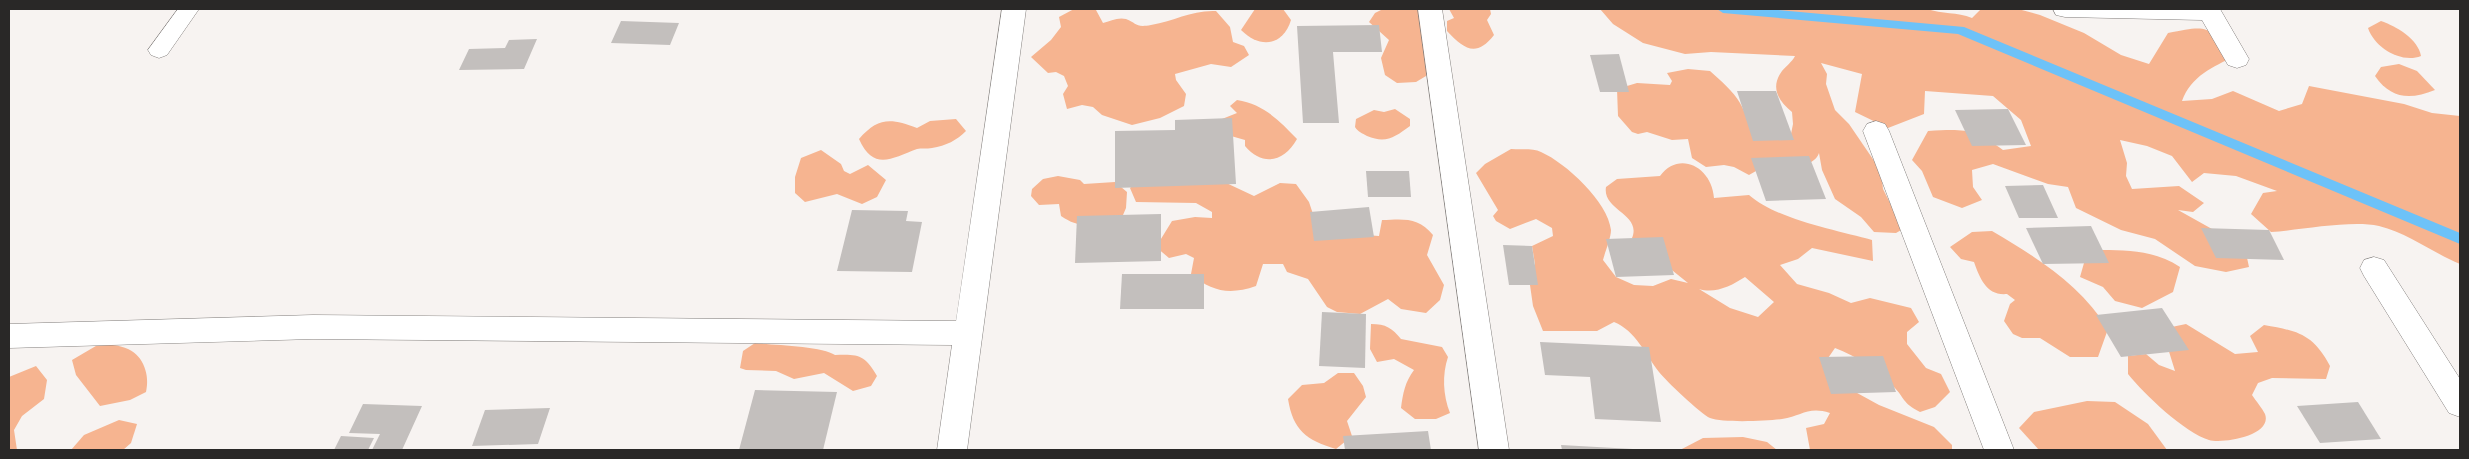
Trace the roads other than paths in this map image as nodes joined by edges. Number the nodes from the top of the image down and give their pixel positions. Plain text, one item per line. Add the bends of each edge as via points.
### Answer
1 (189, 9) edge
2 (1014, 9) edge
3 (1430, 9) edge
4 (2065, 9) edge
5 (2209, 10) edge
6 (159, 50) dead end
7 (2237, 59) dead end
8 (1876, 131) dead end
9 (2374, 268) dead end
10 (968, 333) junction
11 (9, 336) edge
12 (2460, 404) edge
13 (952, 450) edge
14 (1494, 450) edge
15 (1999, 450) edge

1 - 6 lane
2 - 10 street
3 - 14 street
4 - 5 street
5 - 7 street
8 - 15 street
9 - 12 street
10 - 11 street via 313,327
10 - 13 street

